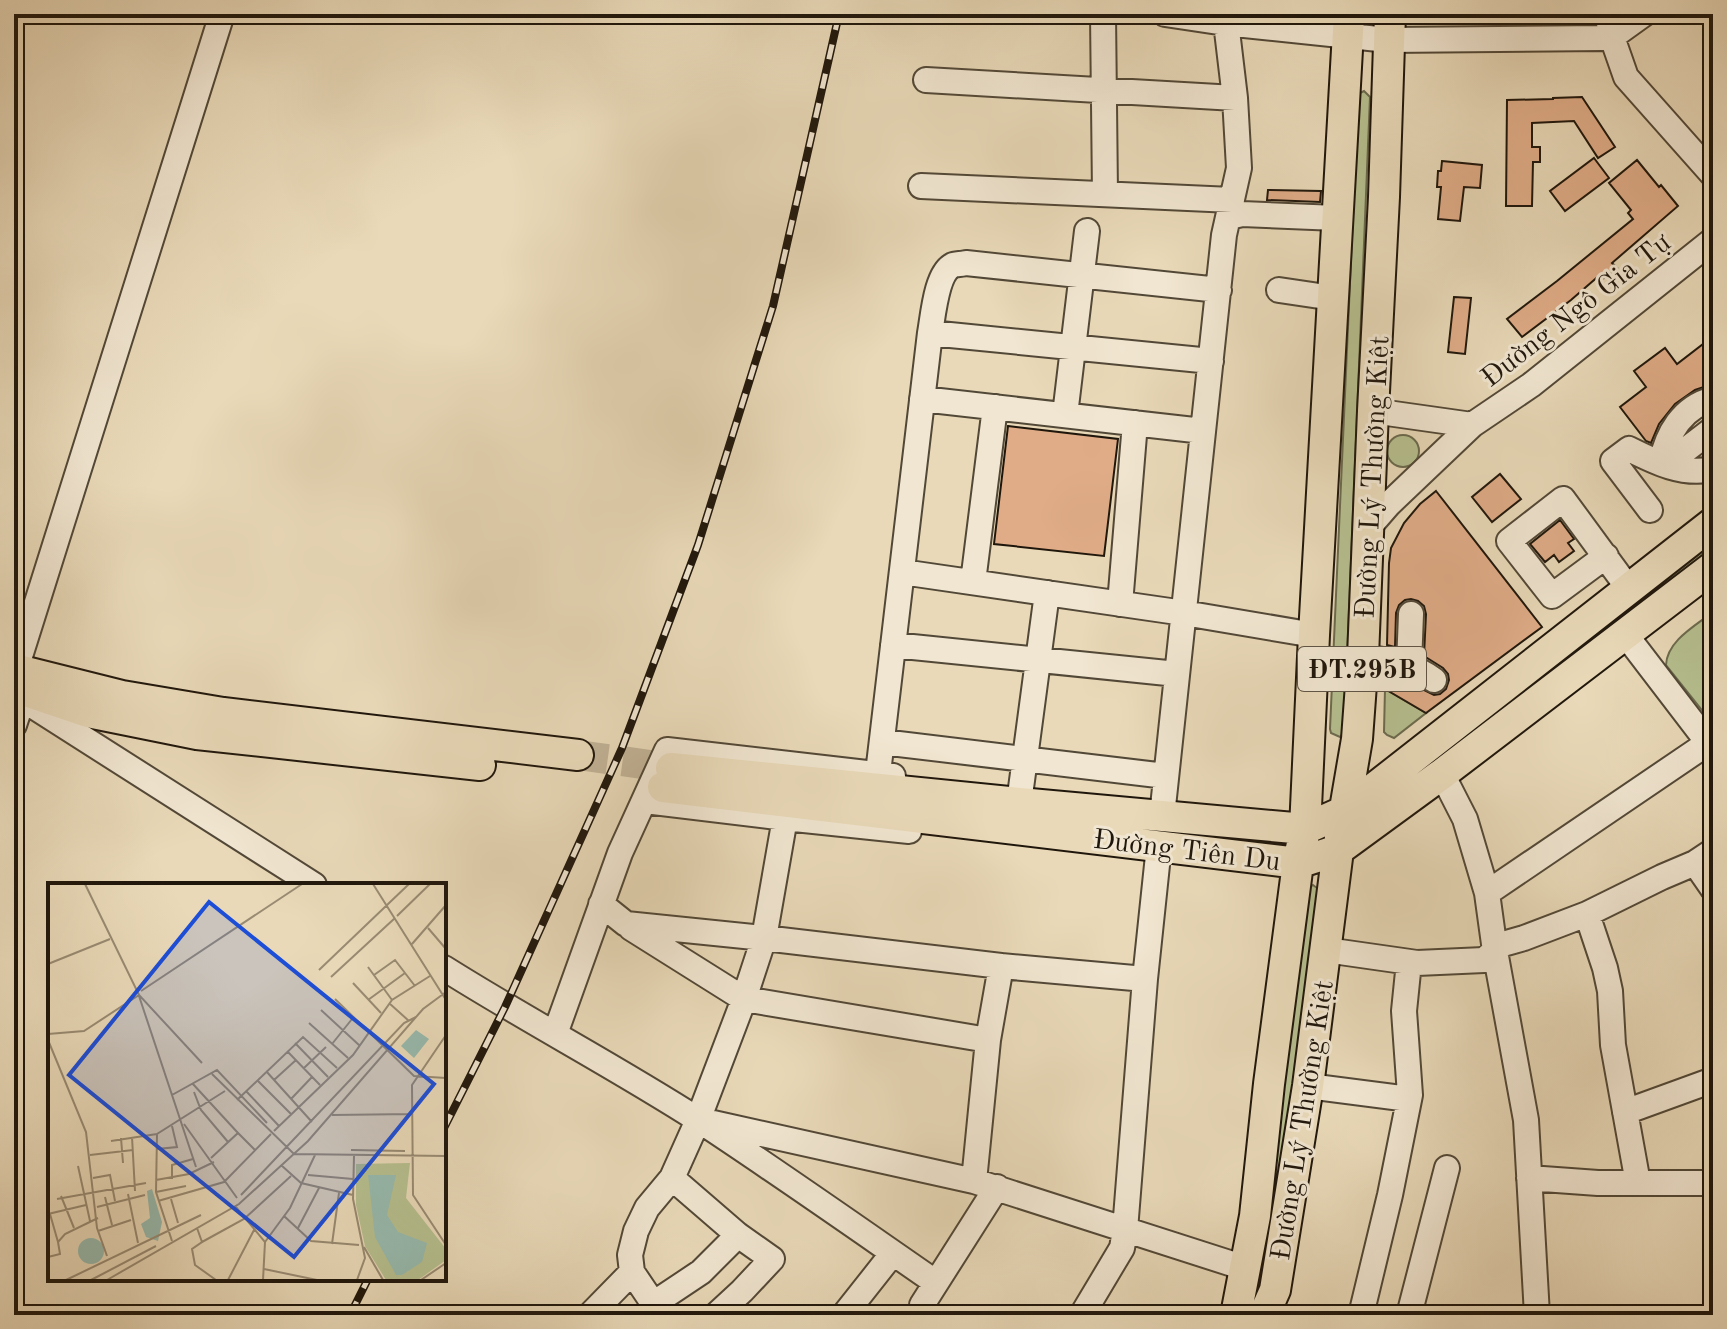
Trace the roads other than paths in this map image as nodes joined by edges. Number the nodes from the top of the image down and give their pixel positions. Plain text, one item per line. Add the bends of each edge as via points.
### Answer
1 (222, 14) edge
2 (1103, 14) edge
3 (1165, 14) edge
4 (1644, 14) edge
5 (1225, 19) edge
6 (1348, 25) edge
7 (1610, 25) edge
8 (1389, 27) edge
9 (926, 80) dead end
10 (1104, 90) junction
11 (1235, 98) junction
12 (1713, 175) edge
13 (921, 186) dead end
14 (1105, 194) junction
15 (1230, 208) junction
16 (1337, 218) junction
17 (1087, 231) dead end
18 (1713, 240) edge
19 (1081, 275) junction
20 (1219, 290) junction
21 (1279, 290) dead end
22 (1333, 298) junction
23 (930, 333) junction
24 (1073, 348) junction
25 (1211, 361) junction
26 (922, 399) junction
27 (1713, 399) edge
28 (995, 407) junction
29 (1373, 411) junction
30 (1065, 415) junction
31 (1135, 423) junction
32 (1472, 425) junction
33 (1713, 429) edge
34 (1203, 431) junction
35 (1663, 464) junction
36 (1713, 469) edge
37 (1650, 510) dead end
38 (1713, 523) edge
39 (1369, 527) junction
40 (1606, 556) dead end
41 (1713, 567) edge
42 (902, 572) junction
43 (973, 582) junction
44 (1629, 589) junction
45 (1047, 593) junction
46 (1120, 604) junction
47 (1184, 613) junction
48 (1411, 614) dead end
49 (1625, 634) junction
50 (1314, 635) junction
51 (893, 645) junction
52 (1363, 657) junction
53 (1039, 660) junction
54 (1409, 665) junction
55 (1177, 674) junction
56 (1434, 680) dead end
57 (18, 683) edge
58 (14, 725) edge
59 (882, 742) junction
60 (1711, 746) edge
61 (1025, 759) junction
62 (576, 765) tunnel mouth
63 (1442, 774) junction
64 (1166, 776) junction
65 (660, 785) junction
66 (876, 792) junction
67 (1020, 797) junction
68 (1345, 811) junction
69 (785, 818) junction
70 (1097, 824) junction
71 (1305, 829) junction
72 (1160, 831) junction
73 (1338, 850) junction
74 (1704, 857) edge
75 (1298, 863) junction
76 (311, 883) edge
77 (1713, 889) edge
78 (1487, 893) junction
79 (601, 904) junction
80 (1587, 914) junction
81 (626, 924) junction
82 (764, 938) junction
83 (1326, 950) junction
84 (1495, 951) junction
85 (1409, 962) junction
86 (1001, 966) junction
87 (446, 969) edge
88 (1145, 979) junction
89 (744, 999) junction
90 (555, 1034) junction
91 (988, 1040) junction
92 (1713, 1080) edge
93 (1308, 1086) junction
94 (1409, 1099) junction
95 (1625, 1112) junction
96 (698, 1120) junction
97 (1447, 1168) dead end
98 (672, 1178) junction
99 (1529, 1178) junction
100 (1638, 1183) junction
101 (986, 1184) junction
102 (1713, 1186) edge
103 (1125, 1230) junction
104 (738, 1235) junction
105 (893, 1253) junction
106 (1245, 1268) junction
107 (632, 1272) junction
108 (935, 1282) junction
109 (657, 1309) edge
110 (1260, 1314) edge
111 (590, 1315) edge
112 (716, 1315) edge
113 (844, 1315) edge
114 (923, 1315) edge
115 (1082, 1315) edge
116 (1361, 1315) edge
117 (1409, 1315) edge
118 (1537, 1315) edge

1 - 57 street
2 - 10 street
3 - 5 street
4 - 7 street
5 - 6 street
5 - 11 street
6 - 8 street
6 - 16 main road, Đường Lý Thường Kiệt / ĐT.295B
7 - 8 street
7 - 12 street via 1631,84
8 - 29 main road, Đường Lý Thường Kiệt / ĐT.295B
9 - 10 street
10 - 11 street
10 - 14 street
11 - 15 street via 1239,168
13 - 14 street
14 - 15 street
15 - 16 street via 1242,214
15 - 20 street
16 - 22 main road, Đường Lý Thường Kiệt / ĐT.295B
17 - 19 street
18 - 32 street, Đường Ngô Gia Tự via 1531,385
19 - 20 street
19 - 23 street via 954,264 936,294
19 - 24 street
20 - 25 street
21 - 22 street
22 - 50 main road, Đường Lý Thường Kiệt / ĐT.295B
23 - 24 street
23 - 26 street
24 - 25 street
24 - 30 street
25 - 34 street
26 - 28 street
26 - 42 street
27 - 35 street via 1670,433
28 - 30 street
28 - 43 street
29 - 32 street, Đường Ngô Gia Tự
29 - 39 main road, Đường Lý Thường Kiệt / ĐT.295B
30 - 31 street
31 - 34 street
31 - 46 street
32 - 39 street, Đường Ngô Gia Tự
33 - 35 street
34 - 47 street
35 - 36 street
35 - 37 street via 1629,449 1613,461
38 - 44 main road, Đường Tiên Du
39 - 52 main road, Đường Lý Thường Kiệt / ĐT.295B
40 - 44 street
41 - 49 main road, Đường Tiên Du
42 - 43 street
42 - 51 street
43 - 45 street
44 - 68 main road, Đường Tiên Du
45 - 46 street
45 - 53 street
46 - 47 street
47 - 50 street
47 - 55 street
48 - 54 street
49 - 60 street
49 - 63 main road, Đường Tiên Du
50 - 71 main road, Đường Lý Thường Kiệt / ĐT.295B
51 - 53 street
51 - 59 street
52 - 54 street
52 - 68 main road, Đường Lý Thường Kiệt / ĐT.295B
53 - 55 street
53 - 61 street
54 - 56 street
55 - 64 street
57 - 58 street
57 - 62 main road via 88,712 197,734
57 - 76 street
59 - 61 street
59 - 66 street
60 - 78 street
61 - 64 street
61 - 67 street
63 - 73 main road, Đường Tiên Du
63 - 78 street via 1465,819
64 - 72 street
65 - 66 main road, Đường Tiên Du
65 - 66 street via 667,750
65 - 69 street
65 - 79 street via 620,853
66 - 67 main road, Đường Tiên Du
66 - 70 main road, Đường Tiên Du
67 - 70 main road, Đường Tiên Du
68 - 71 main road, Đường Tiên Du
68 - 73 main road, Đường Lý Thường Kiệt / ĐT.295B
69 - 70 street via 1076,848
69 - 82 street
70 - 72 main road, Đường Tiên Du
71 - 72 main road, Đường Tiên Du
71 - 75 main road, Đường Lý Thường Kiệt / ĐT.295B
72 - 75 main road, Đường Tiên Du
72 - 88 street
73 - 75 main road, Đường Tiên Du
73 - 83 main road, Đường Lý Thường Kiệt / ĐT.295B
74 - 77 street
74 - 80 street
75 - 106 main road, Đường Lý Thường Kiệt / ĐT.295B
78 - 84 street
79 - 81 street
79 - 90 street
80 - 84 street
80 - 95 street via 1610,991
81 - 82 street
81 - 89 street
82 - 86 street
82 - 89 street
83 - 85 street
83 - 93 main road, Đường Lý Thường Kiệt / ĐT.295B
84 - 85 street via 1484,960
84 - 99 street via 1526,1120
85 - 94 street via 1404,1011
86 - 88 street
86 - 91 street
87 - 90 street
88 - 103 street
89 - 91 street
89 - 96 street
90 - 96 street
91 - 101 street
92 - 95 street
93 - 94 street
93 - 110 main road, Đường Lý Thường Kiệt / ĐT.295B via 1275,1290
94 - 116 street
95 - 100 street
96 - 98 street
96 - 101 street
96 - 105 street
97 - 117 street
98 - 104 street
98 - 107 street via 636,1231
99 - 100 street
99 - 118 street
100 - 102 street
101 - 103 street
101 - 108 street
103 - 106 street
103 - 115 street via 1122,1248
104 - 109 street
104 - 112 street via 772,1259
105 - 108 street
105 - 113 street
106 - 110 main road, Đường Lý Thường Kiệt / ĐT.295B
107 - 109 street
107 - 111 street
108 - 114 street via 922,1305

